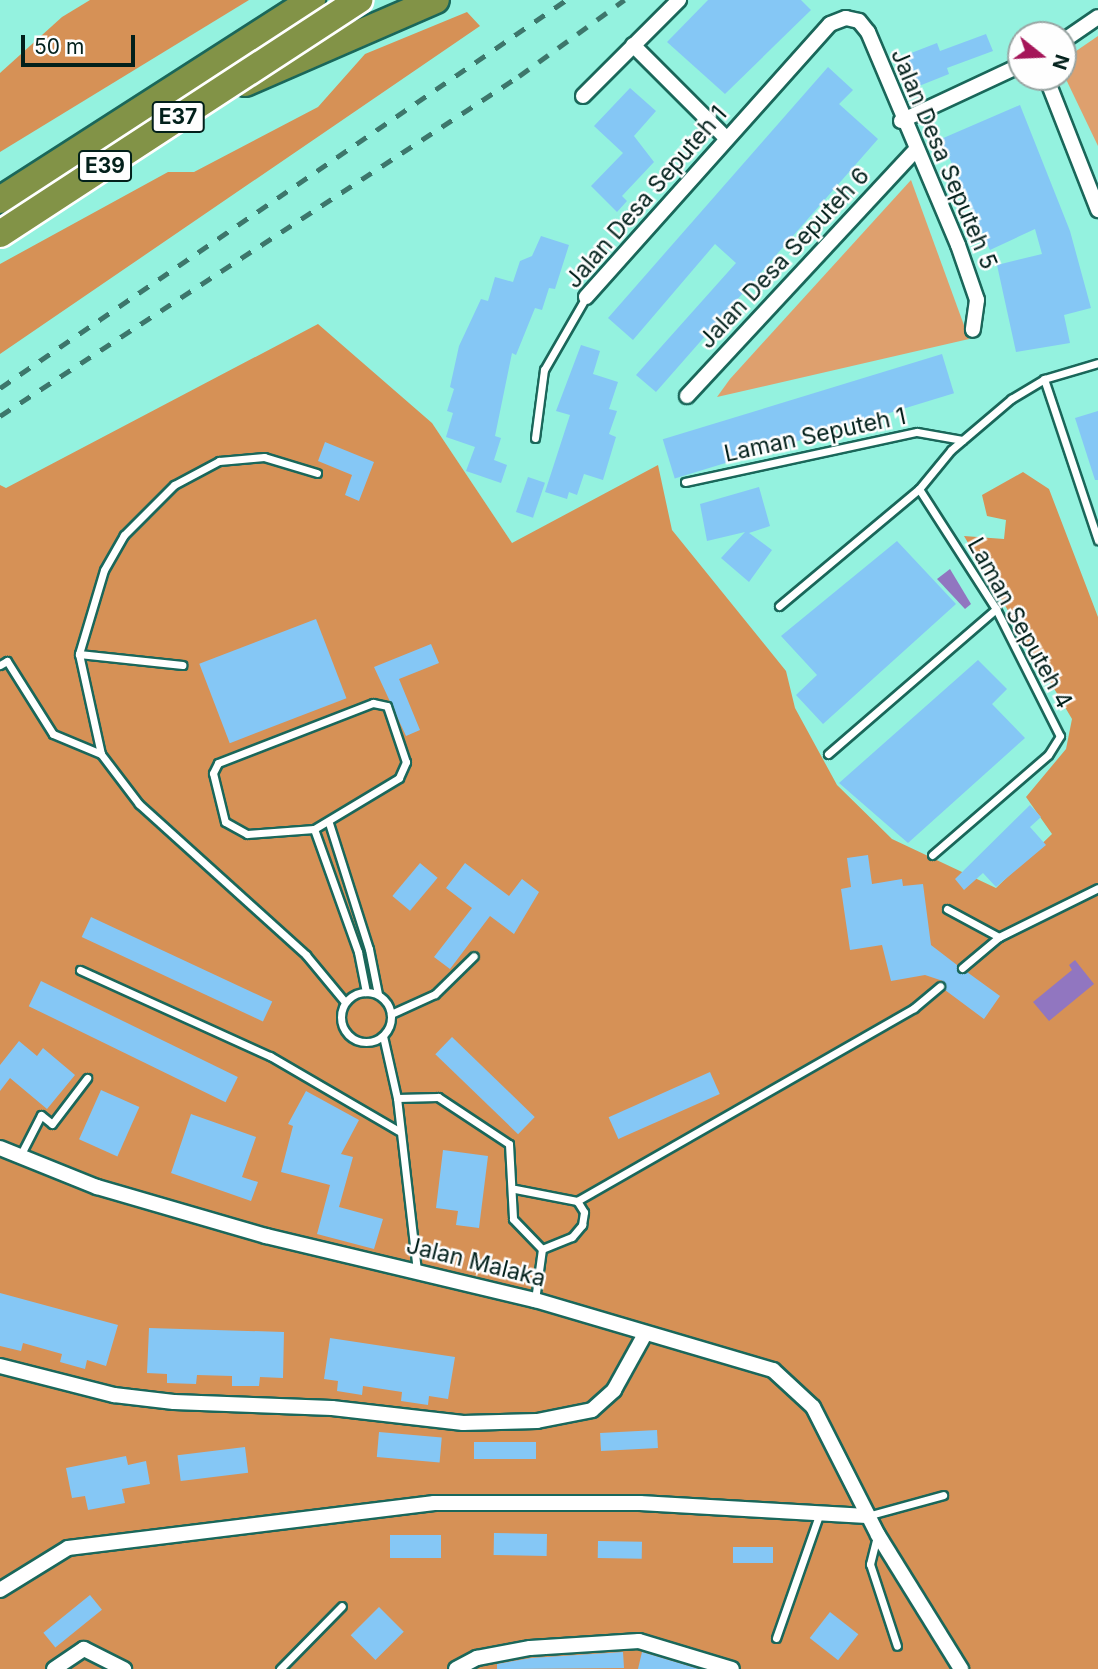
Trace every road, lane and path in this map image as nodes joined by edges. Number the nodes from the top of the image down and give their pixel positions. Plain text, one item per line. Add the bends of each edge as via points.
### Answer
1 (288, 0) edge
2 (312, 0) edge
3 (436, 0) edge
4 (678, 0) edge
5 (355, 2) edge
6 (1098, 17) edge
7 (846, 18) joint
8 (1077, 31) edge
9 (633, 46) junction
10 (1007, 72) edge
11 (1052, 91) edge
12 (583, 96) dead end
13 (210, 98) junction
14 (901, 121) junction
15 (726, 138) junction
16 (915, 151) junction
17 (0, 180) edge
18 (1095, 191) edge
19 (0, 200) edge
20 (1098, 210) edge
21 (0, 234) edge
22 (586, 297) joint
23 (973, 330) dead end
24 (1098, 363) edge
25 (1044, 379) junction
26 (687, 396) dead end
27 (535, 438) dead end
28 (962, 440) junction
29 (317, 473) dead end
30 (685, 482) dead end
31 (919, 488) junction
32 (1098, 540) edge
33 (779, 606) dead end
34 (996, 609) junction
35 (79, 654) junction
36 (0, 665) edge
37 (182, 665) dead end
38 (101, 754) junction
39 (828, 754) dead end
40 (329, 823) junction
41 (314, 829) junction
42 (932, 855) dead end
43 (1098, 888) edge
44 (947, 909) dead end
45 (999, 937) junction
46 (474, 956) dead end
47 (962, 968) dead end
48 (80, 970) dead end
49 (940, 986) dead end
50 (366, 992) junction
51 (378, 994) junction
52 (345, 1002) junction
53 (391, 1014) junction
54 (383, 1036) junction
55 (87, 1078) dead end
56 (397, 1098) junction
57 (399, 1131) junction
58 (0, 1148) edge
59 (20, 1156) junction
60 (515, 1188) junction
61 (577, 1200) junction
62 (542, 1249) junction
63 (417, 1270) junction
64 (535, 1300) junction
65 (645, 1334) junction
66 (0, 1366) edge
67 (943, 1495) dead end
68 (819, 1515) junction
69 (867, 1516) junction
70 (878, 1535) junction
71 (0, 1590) edge
72 (342, 1606) dead end
73 (776, 1638) dead end
74 (897, 1646) dead end
75 (54, 1669) edge
76 (124, 1669) edge
77 (280, 1669) edge
78 (456, 1669) edge
79 (732, 1669) edge
80 (961, 1669) edge

1 - 17 highway, E37
2 - 19 highway, E39
3 - 13 highway, bridge
4 - 9 street
5 - 13 highway, E39, bridge
5 - 21 highway, E37
6 - 8 street
7 - 14 street, Jalan Desa Seputeh 5 via 859,21 867,32
7 - 15 street, Jalan Desa Seputeh 1 via 830,24
9 - 12 street
9 - 15 street
10 - 14 street
11 - 18 street
13 - 21 highway, E39, bridge
14 - 16 street, Jalan Desa Seputeh 5
15 - 22 street, Jalan Desa Seputeh 1
16 - 23 street, Jalan Desa Seputeh 5 via 977,300
16 - 26 street, Jalan Desa Seputeh 6
18 - 20 street
22 - 27 lane, Jalan Desa Seputeh 1 via 544,370
24 - 25 lane
25 - 28 lane
25 - 32 lane
28 - 30 lane, Laman Seputeh 1 via 917,432
28 - 31 lane
29 - 35 lane via 264,457 219,461 174,485 124,535 91,601
31 - 33 lane
31 - 34 lane, Laman Seputeh 4
34 - 39 lane
34 - 42 lane, Laman Seputeh 4 via 1060,736 1048,755
35 - 37 lane
35 - 38 lane
36 - 38 lane via 7,661 53,734
38 - 52 lane via 139,804 306,955
40 - 41 lane
40 - 41 lane via 399,778 407,762 387,706 373,703 218,763 213,773 225,822 247,834
40 - 51 lane
41 - 50 lane via 358,952
43 - 45 lane
44 - 45 lane
45 - 47 lane
46 - 53 lane via 435,994
48 - 57 lane via 270,1056
49 - 61 lane via 902,1015
50 - 51 lane
50 - 52 lane
51 - 53 lane
52 - 54 lane via 341,1014 349,1036 360,1041
53 - 54 lane
54 - 56 lane
55 - 59 lane via 52,1124 41,1115
56 - 57 lane
56 - 60 lane via 438,1097 509,1144
57 - 63 lane
58 - 59 street, Jalan Malaka
59 - 63 street, Jalan Malaka via 97,1187 253,1233
60 - 61 lane
60 - 62 lane via 513,1219
61 - 62 lane via 584,1212 582,1225 572,1237
62 - 64 lane
63 - 64 street, Jalan Malaka
64 - 65 street, Jalan Malaka
65 - 66 street via 614,1390 592,1409 537,1420 463,1423 332,1408 174,1402 114,1395
65 - 69 street, Jalan Malaka via 773,1370 813,1407
67 - 69 lane
68 - 69 street
68 - 71 street via 640,1503 434,1503 313,1514 68,1548
68 - 73 lane
69 - 70 street, Jalan Malaka
70 - 74 lane via 870,1564
70 - 80 street, Jalan Malaka
72 - 77 lane
75 - 76 street via 84,1649
78 - 79 street via 477,1658 586,1642 639,1642

